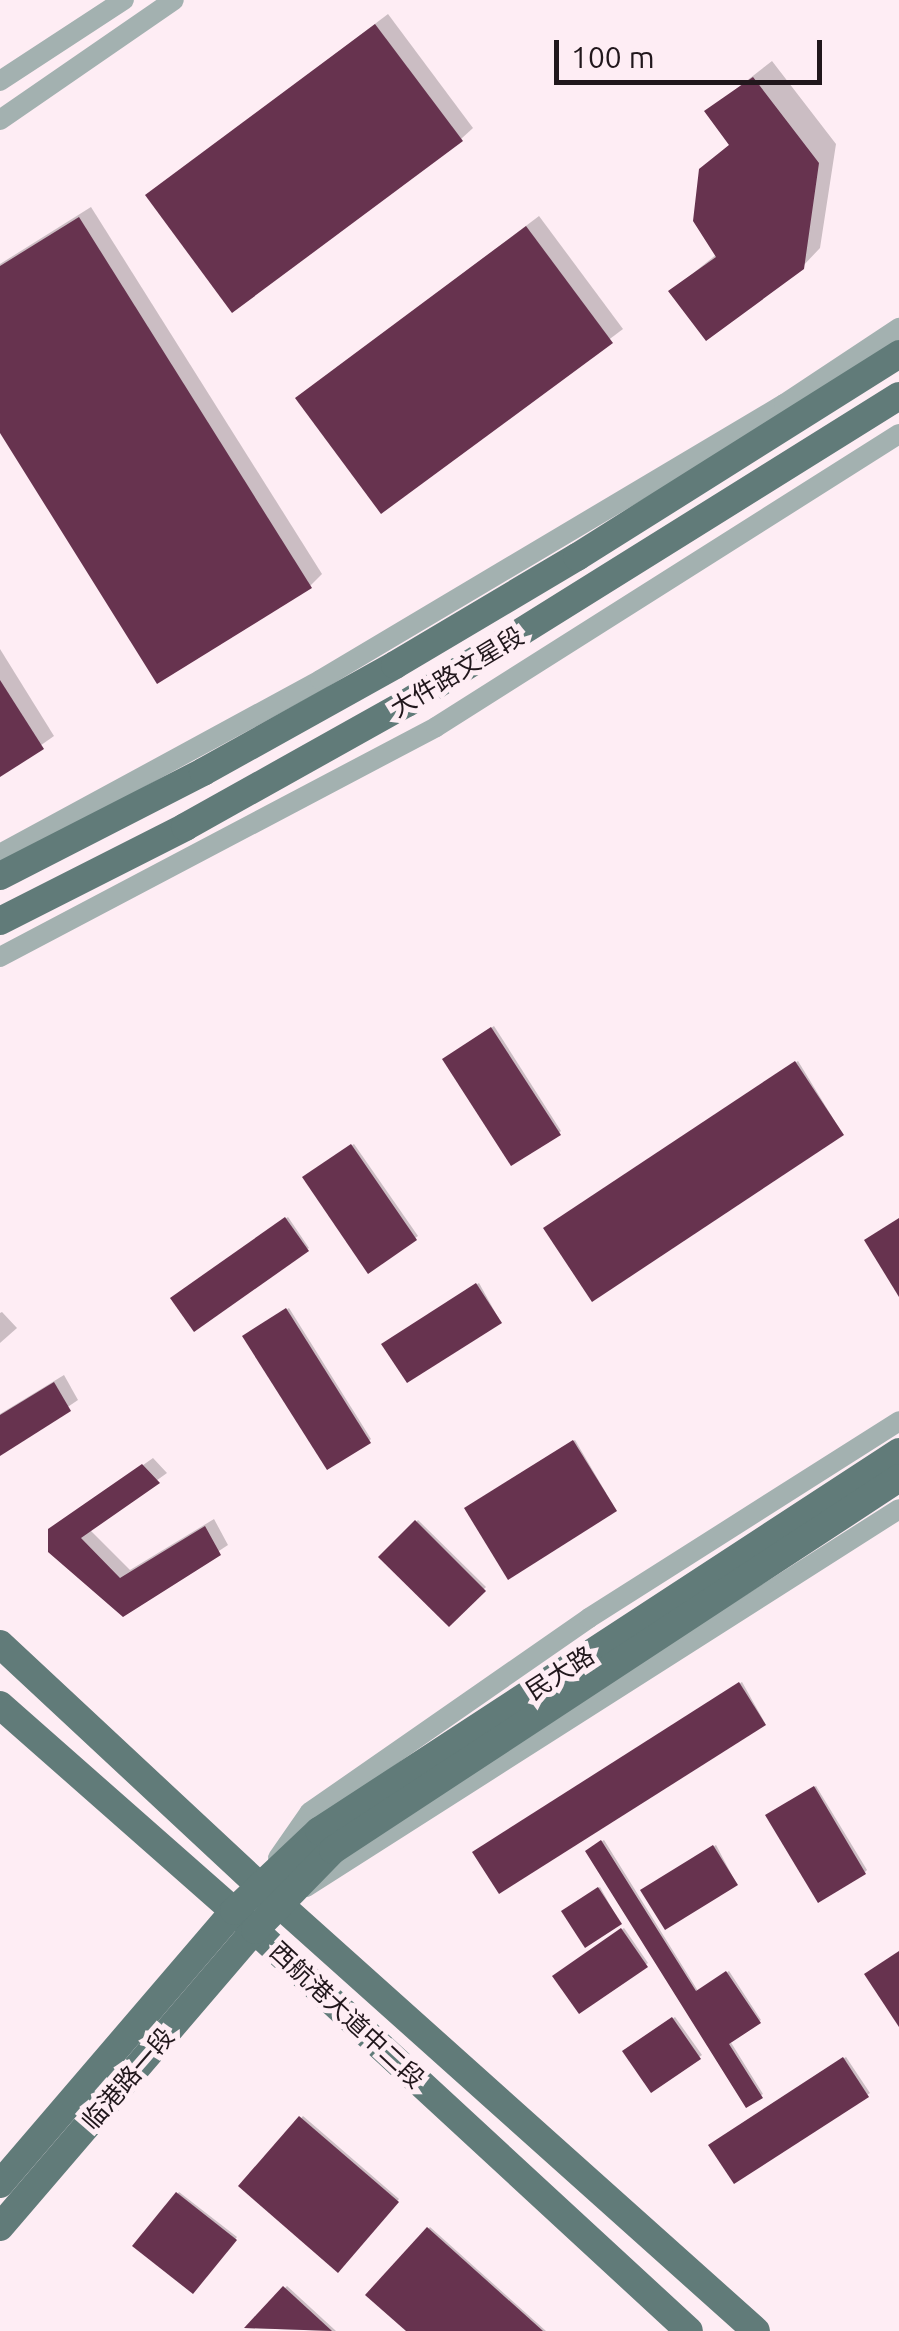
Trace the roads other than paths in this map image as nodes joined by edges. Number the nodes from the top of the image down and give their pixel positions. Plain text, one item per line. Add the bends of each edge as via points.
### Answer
1 (124, 0) edge
2 (174, 0) edge
3 (0, 81) edge
4 (0, 120) edge
5 (899, 328) edge
6 (899, 354) edge
7 (899, 396) edge
8 (899, 434) edge
9 (0, 854) edge
10 (0, 876) edge
11 (0, 920) edge
12 (0, 957) edge
13 (899, 1421) edge
14 (899, 1452) edge
15 (899, 1478) edge
16 (899, 1509) edge
17 (0, 1644) edge
18 (0, 1705) edge
19 (269, 1894) junction
20 (245, 1921) junction
21 (0, 2184) edge
22 (0, 2227) edge
23 (689, 2331) edge
24 (756, 2331) edge

1 - 3 street
2 - 4 street
5 - 9 street via 784,404 320,680
6 - 10 main road, 大件路文星段 via 396,665
7 - 11 main road, 大件路文星段 via 407,703 185,828
8 - 12 street via 436,727
13 - 19 street via 588,1618 310,1812
14 - 19 main road, 民大路 via 319,1831
15 - 19 main road, 民大路
16 - 19 street
17 - 19 main road
18 - 20 main road, 西航港大道中二段
19 - 20 main road, 民大路
19 - 24 main road
20 - 21 main road, 临港路一段
20 - 22 main road, 临港路一段
20 - 23 main road, 西航港大道中二段

